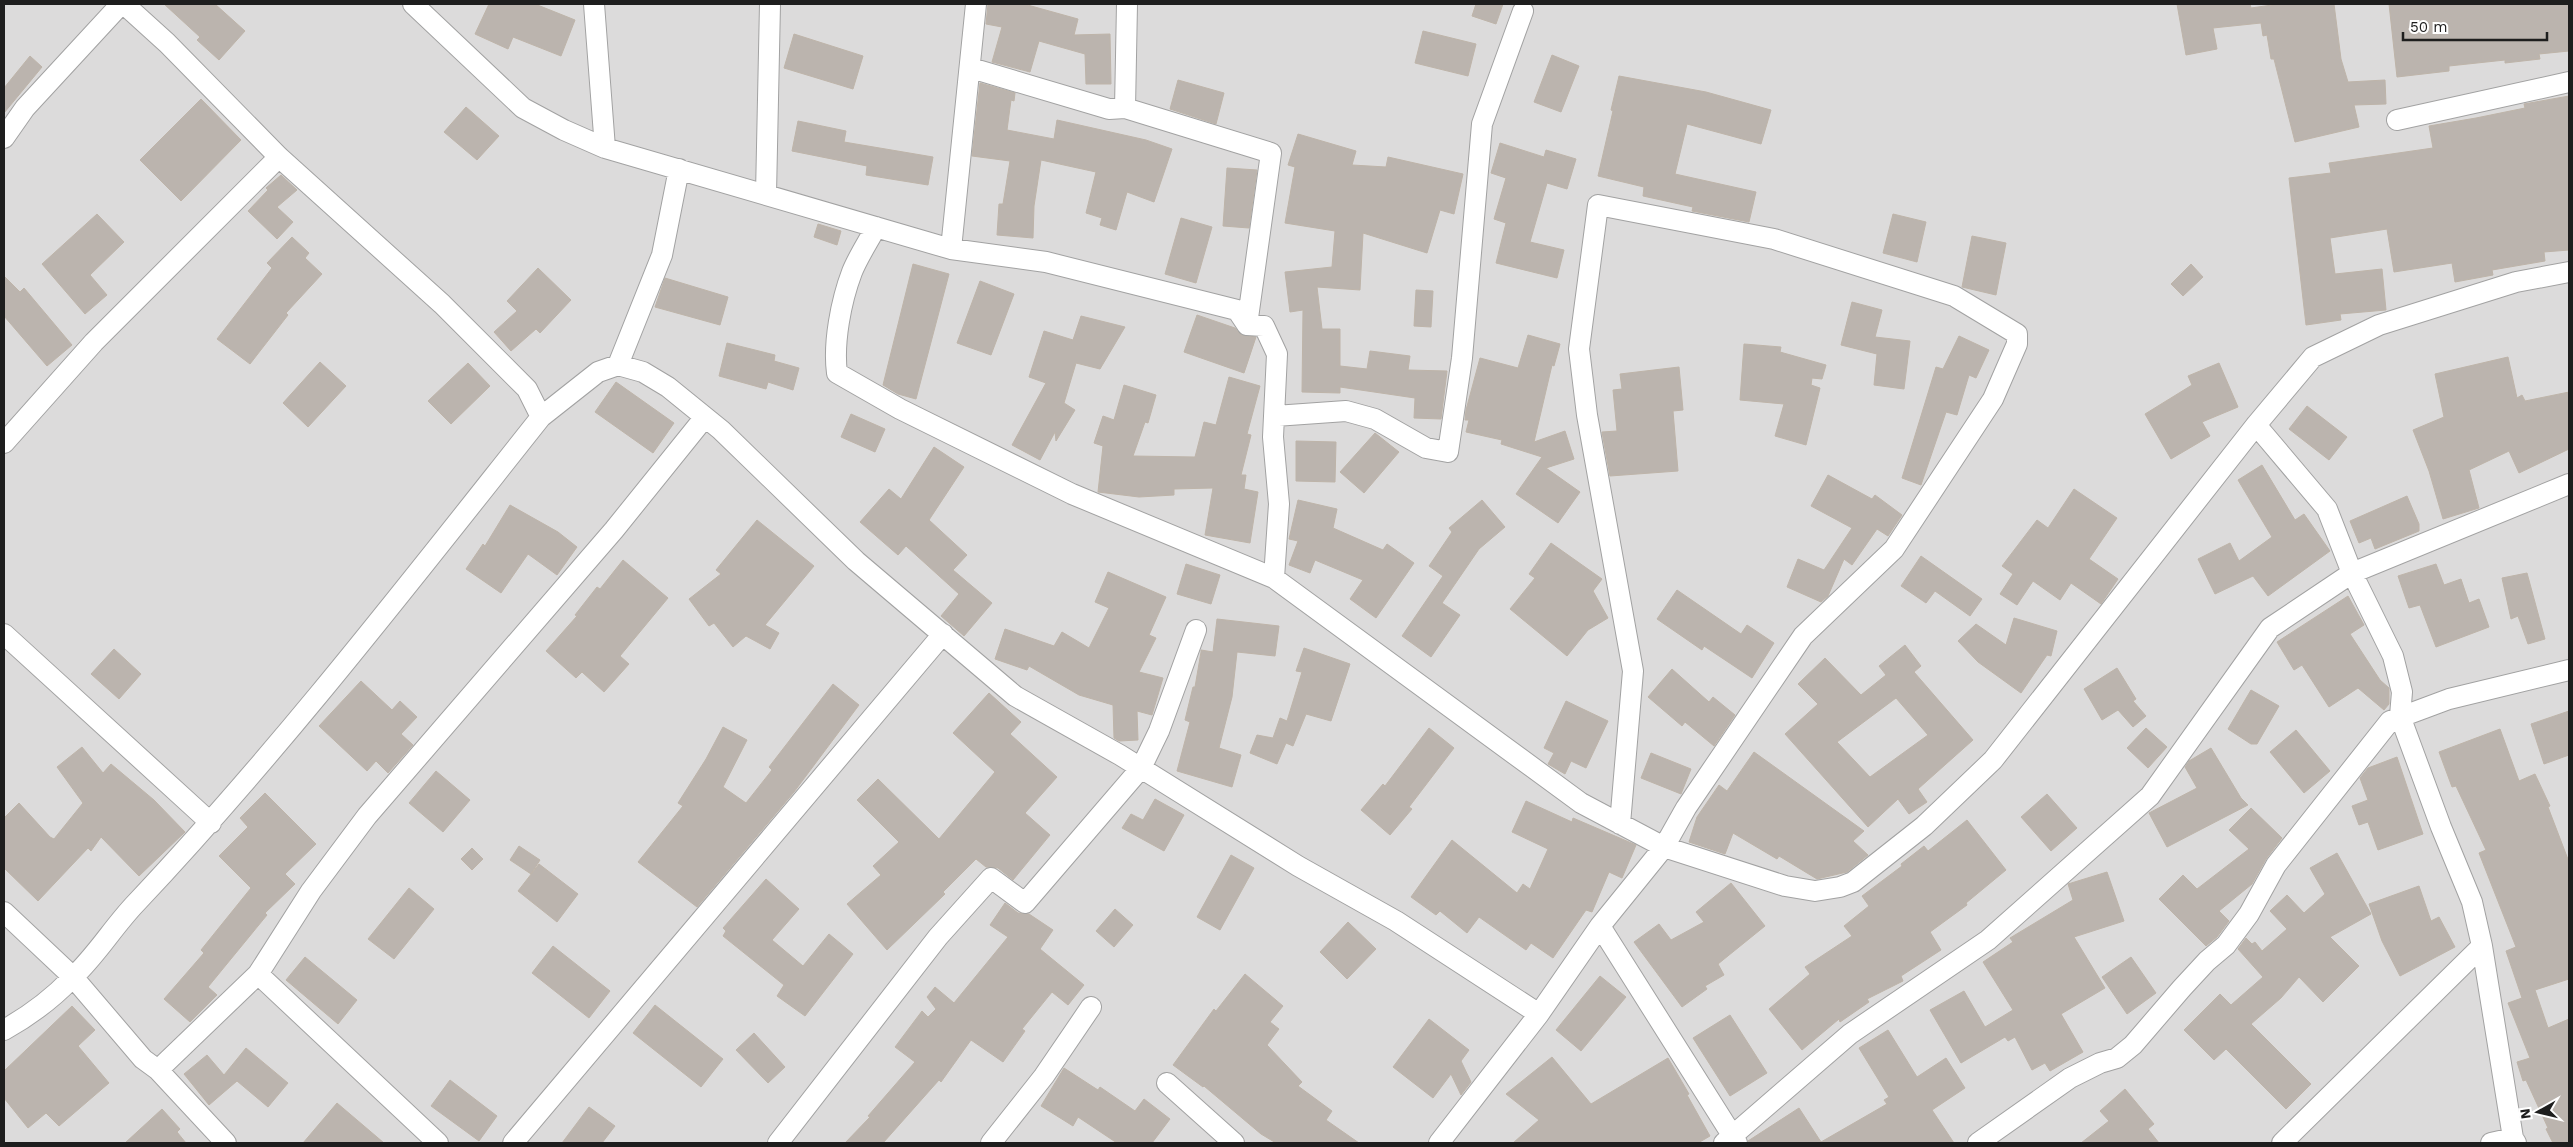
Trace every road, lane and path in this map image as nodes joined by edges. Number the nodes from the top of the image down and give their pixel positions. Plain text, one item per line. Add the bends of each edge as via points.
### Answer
1 (123, 4) edge
2 (413, 4) edge
3 (594, 4) edge
4 (770, 4) edge
5 (976, 4) edge
6 (1127, 4) edge
7 (1523, 12) dead end
8 (971, 68) junction
9 (2569, 82) edge
10 (1125, 108) junction
11 (2397, 120) dead end
12 (4, 138) edge
13 (605, 148) junction
14 (279, 156) junction
15 (679, 169) junction
16 (766, 194) junction
17 (876, 227) junction
18 (950, 249) junction
19 (2569, 272) edge
20 (1247, 325) junction
21 (618, 365) junction
22 (1275, 416) junction
23 (541, 417) junction
24 (705, 417) junction
25 (2256, 424) junction
26 (4, 443) edge
27 (2569, 484) edge
28 (2352, 573) junction
29 (1274, 578) junction
30 (1196, 630) dead end
31 (4, 634) edge
32 (943, 634) junction
33 (2569, 670) edge
34 (2400, 716) junction
35 (1141, 768) junction
36 (211, 823) junction
37 (1620, 824) junction
38 (1664, 847) junction
39 (4, 912) edge
40 (1600, 926) junction
41 (2482, 946) junction
42 (258, 974) junction
43 (73, 978) junction
44 (1091, 1007) dead end
45 (1539, 1014) junction
46 (4, 1030) edge
47 (158, 1070) junction
48 (1166, 1082) dead end
49 (1731, 1140) edge
50 (2514, 1140) edge
51 (226, 1143) edge
52 (438, 1143) edge
53 (513, 1143) edge
54 (778, 1143) edge
55 (991, 1143) edge
56 (1234, 1143) edge
57 (1439, 1143) edge
58 (1978, 1143) edge
59 (2282, 1143) edge
60 (2491, 1143) edge

1 - 12 street via 25,108
1 - 14 street via 168,43
2 - 13 street via 523,108
3 - 13 street
4 - 16 street
5 - 8 street
6 - 10 street
7 - 22 street via 1482,124 1462,358 1448,452 1426,448 1375,419 1346,411
8 - 10 street via 1109,109
8 - 18 street
9 - 11 street
10 - 20 street via 1271,153
13 - 15 street
14 - 23 street via 442,304 527,389
14 - 26 street via 94,342
15 - 16 street
15 - 21 street via 662,255
16 - 17 street
17 - 18 street
17 - 29 street via 852,272 838,330 837,373 1072,494
18 - 20 street via 1046,262 1238,310
19 - 25 street via 2516,282 2379,325 2313,357
20 - 22 street via 1264,326 1277,354
21 - 23 street via 598,372
21 - 24 street via 643,372 668,387
22 - 29 street via 1273,437 1279,504
23 - 36 street via 315,700
24 - 32 street via 856,561
24 - 42 street via 614,530 367,816 311,891
25 - 28 street via 2327,509
25 - 38 street via 1993,760 1924,826 1853,882 1815,891 1784,886
27 - 28 street
28 - 34 street via 2393,656 2402,692
28 - 49 street via 2270,628 2150,796 1988,940 1850,1034
29 - 37 street via 1581,803
30 - 35 street via 1159,731
31 - 36 street
32 - 35 street via 1015,696
32 - 53 street
33 - 34 street via 2449,699
34 - 41 street via 2440,827 2472,902
34 - 58 street via 2390,721 2375,737 2276,864 2249,914 2226,946 2201,968 2133,1045 2117,1058 2070,1078
35 - 45 street via 1298,866 1396,921
35 - 54 street via 1025,903 991,878 938,937
36 - 43 street via 116,923
37 - 38 street
37 - 38 street via 1633,671 1587,415 1579,349 1598,206 1774,239 1954,296 2017,334 2017,344 1992,399 1894,549 1803,636 1686,808
38 - 40 street
39 - 43 street
40 - 45 street
40 - 49 street
41 - 50 street
41 - 59 street
42 - 47 street
42 - 52 street
43 - 46 street via 28,1017
43 - 47 street via 143,1059
44 - 55 street via 1044,1076
45 - 57 street
47 - 51 street
48 - 56 street
50 - 60 street

